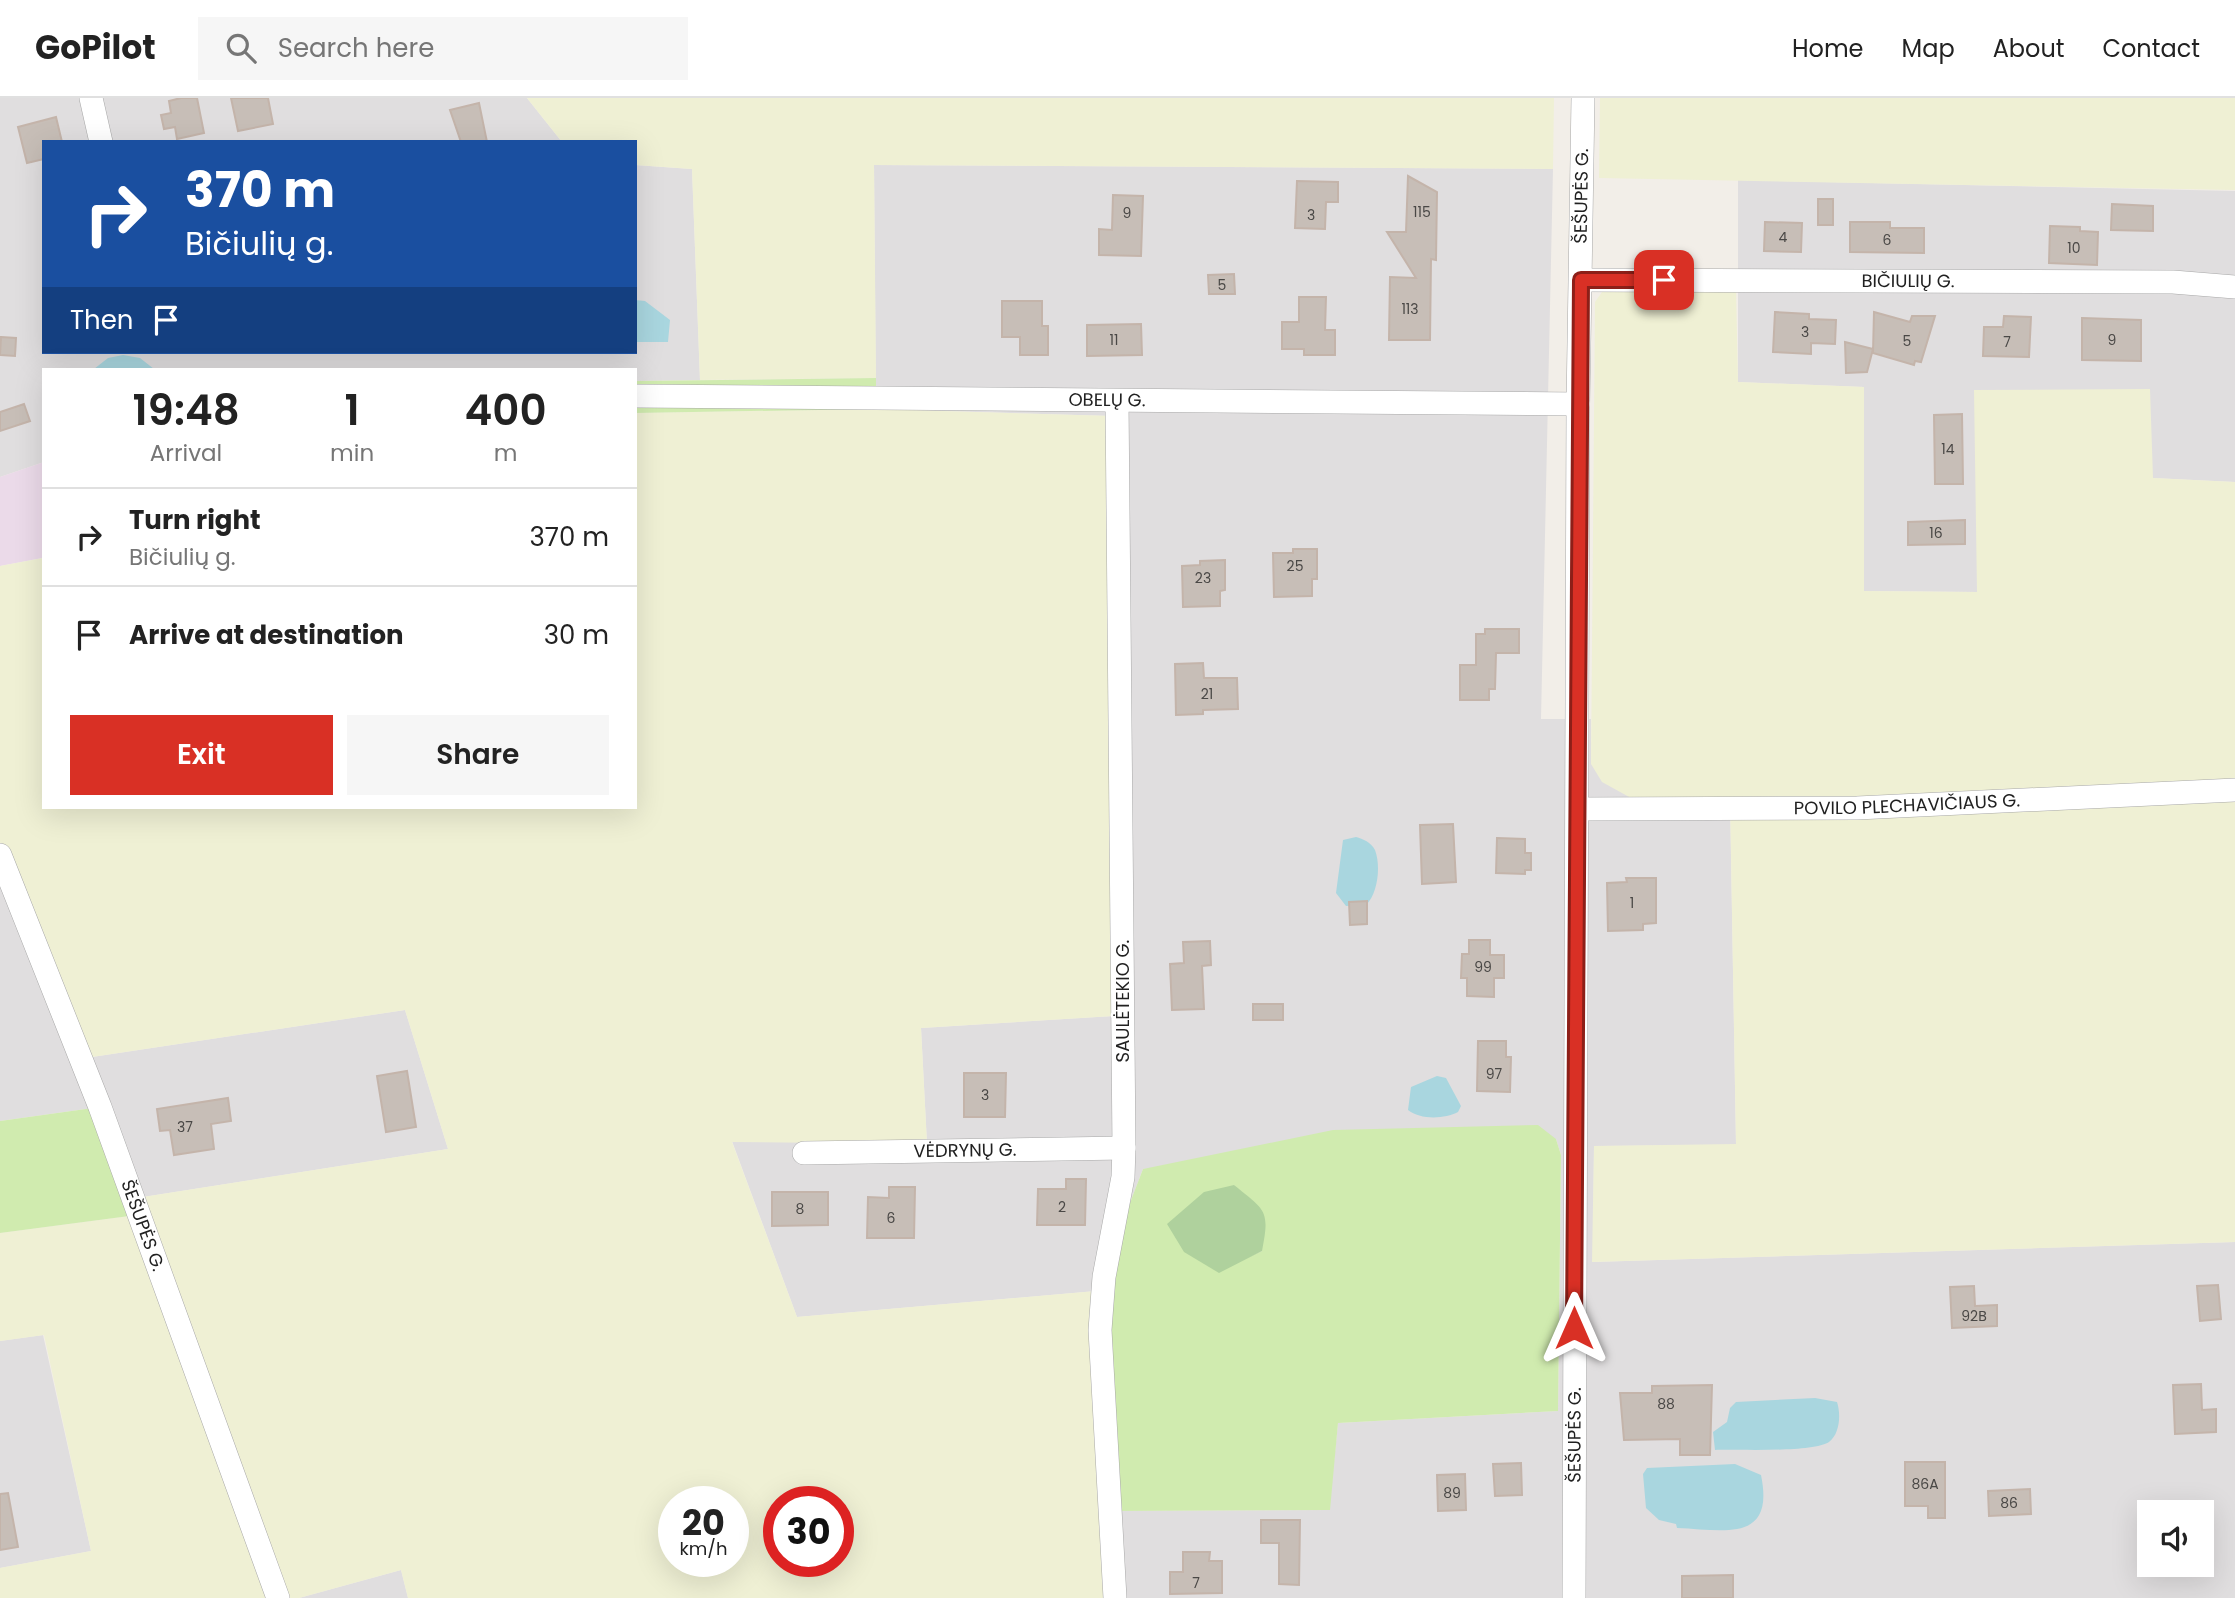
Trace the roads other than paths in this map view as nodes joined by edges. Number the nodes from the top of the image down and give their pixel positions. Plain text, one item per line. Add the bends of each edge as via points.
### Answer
1 (91, 98) edge
2 (1583, 98) edge
3 (101, 140) edge
4 (1581, 280) junction
5 (2235, 287) edge
6 (637, 396) edge
7 (1117, 402) junction
8 (1578, 404) junction
9 (2235, 790) edge
10 (1578, 809) junction
11 (0, 855) edge
12 (1124, 1148) junction
13 (804, 1153) dead end
14 (278, 1598) edge
15 (1115, 1598) edge
16 (1574, 1598) edge

1 - 3 street
2 - 4 street, ŠEŠUPĖS G.
4 - 5 street, BIČIULIŲ G. via 2173,282
4 - 8 street, ŠEŠUPĖS G.
6 - 7 street, OBELŲ G.
7 - 8 street, OBELŲ G.
7 - 12 street, SAULĖTEKIO G.
8 - 10 street, ŠEŠUPĖS G.
9 - 10 street, POVILO PLECHAVIČIAUS G. via 1857,807
10 - 16 street, ŠEŠUPĖS G.
11 - 14 street, ŠEŠUPĖS G. via 100,1107
12 - 13 street, VĖDRYNŲ G.
12 - 15 street, SAULĖTEKIO G. via 1100,1330

